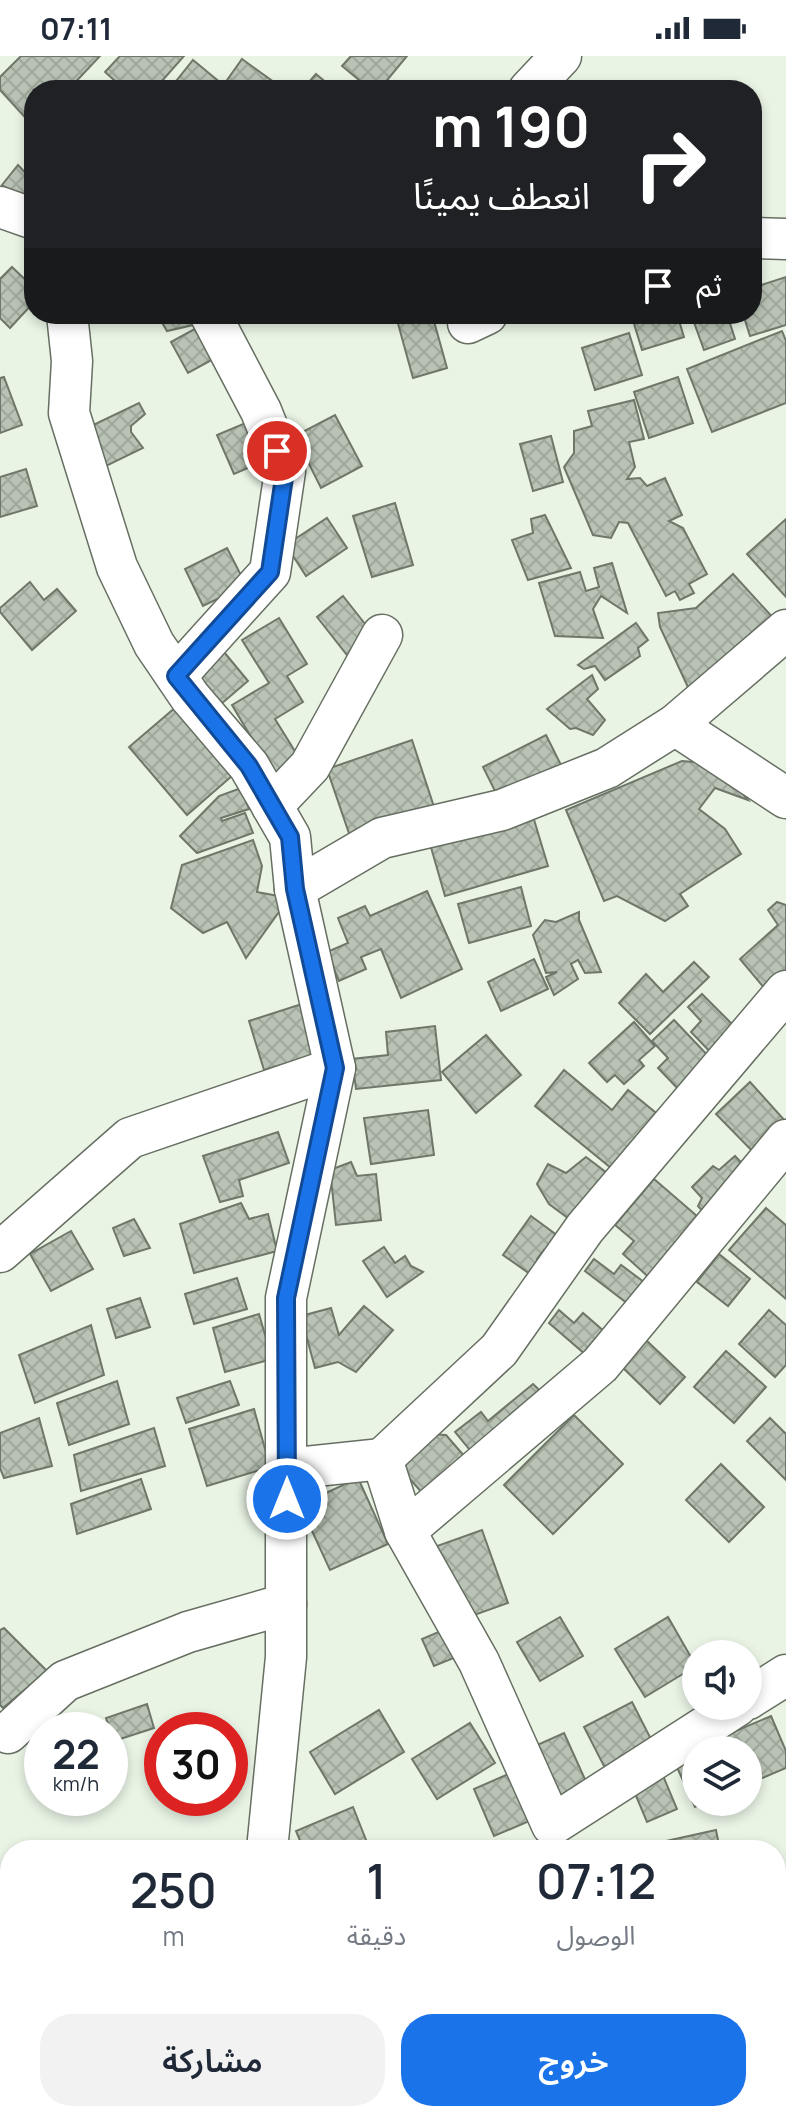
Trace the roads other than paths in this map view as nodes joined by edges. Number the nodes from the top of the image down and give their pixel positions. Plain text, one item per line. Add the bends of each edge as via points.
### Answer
1 (561, 56) edge
2 (538, 80) edge
3 (0, 207) edge
4 (24, 215) edge
5 (762, 238) edge
6 (786, 239) edge
7 (68, 324) edge
8 (215, 324) edge
9 (786, 630) edge
10 (382, 635) dead end
11 (176, 676) junction
12 (675, 725) junction
13 (786, 798) edge
14 (272, 806) junction
15 (295, 889) junction
16 (786, 991) edge
17 (335, 1068) junction
18 (786, 1140) edge
19 (0, 1252) edge
20 (382, 1459) junction
21 (287, 1469) junction
22 (405, 1531) junction
23 (286, 1604) junction
24 (715, 1720) edge
25 (8, 1733) dead end
26 (268, 1840) edge

1 - 2 street
3 - 4 street
5 - 6 street
7 - 11 street via 69,413 86,477 117,567 154,644
8 - 11 street via 261,411 285,471 270,572
9 - 12 street
10 - 14 street via 310,766
11 - 14 street via 249,766
12 - 13 street
12 - 15 street via 607,768 502,810 382,838
14 - 15 street via 290,837
15 - 17 street
16 - 20 street via 585,1228 499,1350
17 - 19 street via 130,1138
17 - 21 street via 286,1298
18 - 22 street via 600,1365
20 - 21 street
20 - 22 street
21 - 23 street
22 - 24 street via 479,1662 552,1825
23 - 25 street via 188,1632 65,1681
23 - 26 street via 286,1657

